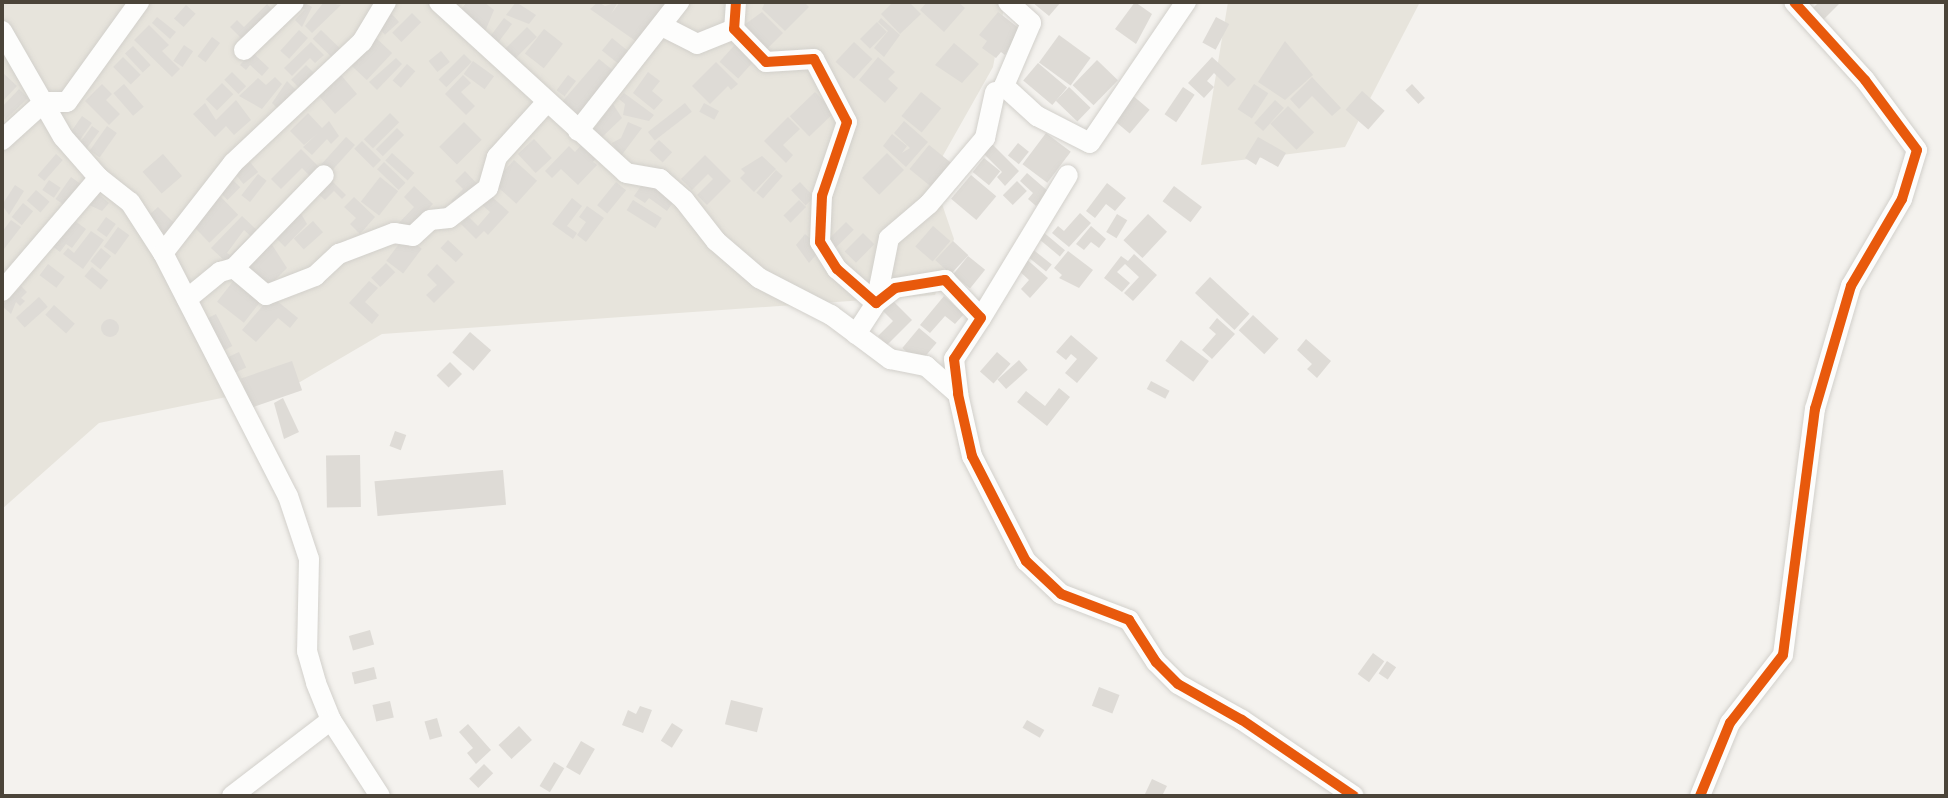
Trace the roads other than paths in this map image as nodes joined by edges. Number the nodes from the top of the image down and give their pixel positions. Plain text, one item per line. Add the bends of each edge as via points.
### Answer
1 (139, 2) edge
2 (294, 2) edge
3 (386, 2) edge
4 (439, 2) edge
5 (679, 2) edge
6 (736, 2) edge
7 (1008, 2) edge
8 (1186, 2) edge
9 (1794, 2) edge
10 (662, 26) junction
11 (734, 29) junction
12 (2, 31) edge
13 (244, 50) dead end
14 (995, 92) dead end
15 (44, 102) junction
16 (546, 103) junction
17 (578, 131) junction
18 (2, 140) edge
19 (324, 175) dead end
20 (1068, 175) dead end
21 (99, 178) junction
22 (163, 253) junction
23 (234, 268) junction
24 (2, 291) edge
25 (187, 299) junction
26 (876, 303) junction
27 (981, 318) junction
28 (856, 334) junction
29 (958, 394) junction
30 (331, 720) junction
31 (232, 796) edge
32 (380, 796) edge
33 (1354, 796) edge
34 (1700, 796) edge

1 - 15 street via 67,102
2 - 13 street
3 - 22 street via 362,42 233,163
4 - 16 street
5 - 10 street
6 - 11 street
7 - 8 street via 1031,23 1004,86 1037,116 1090,143
9 - 34 street via 1865,80 1917,150 1902,199 1851,286 1815,409 1783,655 1730,723
10 - 11 street via 697,44
10 - 17 street
11 - 26 street via 766,62 814,59 847,122 822,196 820,242 837,269
12 - 15 street
14 - 26 street via 985,138 929,204 889,238
15 - 18 street
15 - 21 street via 63,137
16 - 17 street
16 - 23 street via 497,157 488,188 449,218 430,220 413,236 394,233 339,254 315,276 266,295
17 - 28 street via 626,173 660,179 716,241 759,278
19 - 23 street
20 - 27 street
21 - 22 street via 130,202
21 - 24 street
22 - 25 street
23 - 25 street via 220,272
25 - 30 street via 304,533 309,559 307,651
26 - 27 street via 895,288 945,280
26 - 28 street
27 - 29 street via 954,359
28 - 29 street via 890,359 926,366
29 - 33 street via 972,456 1016,547 1041,577 1061,594 1129,620 1156,662 1178,684
30 - 31 street
30 - 32 street

